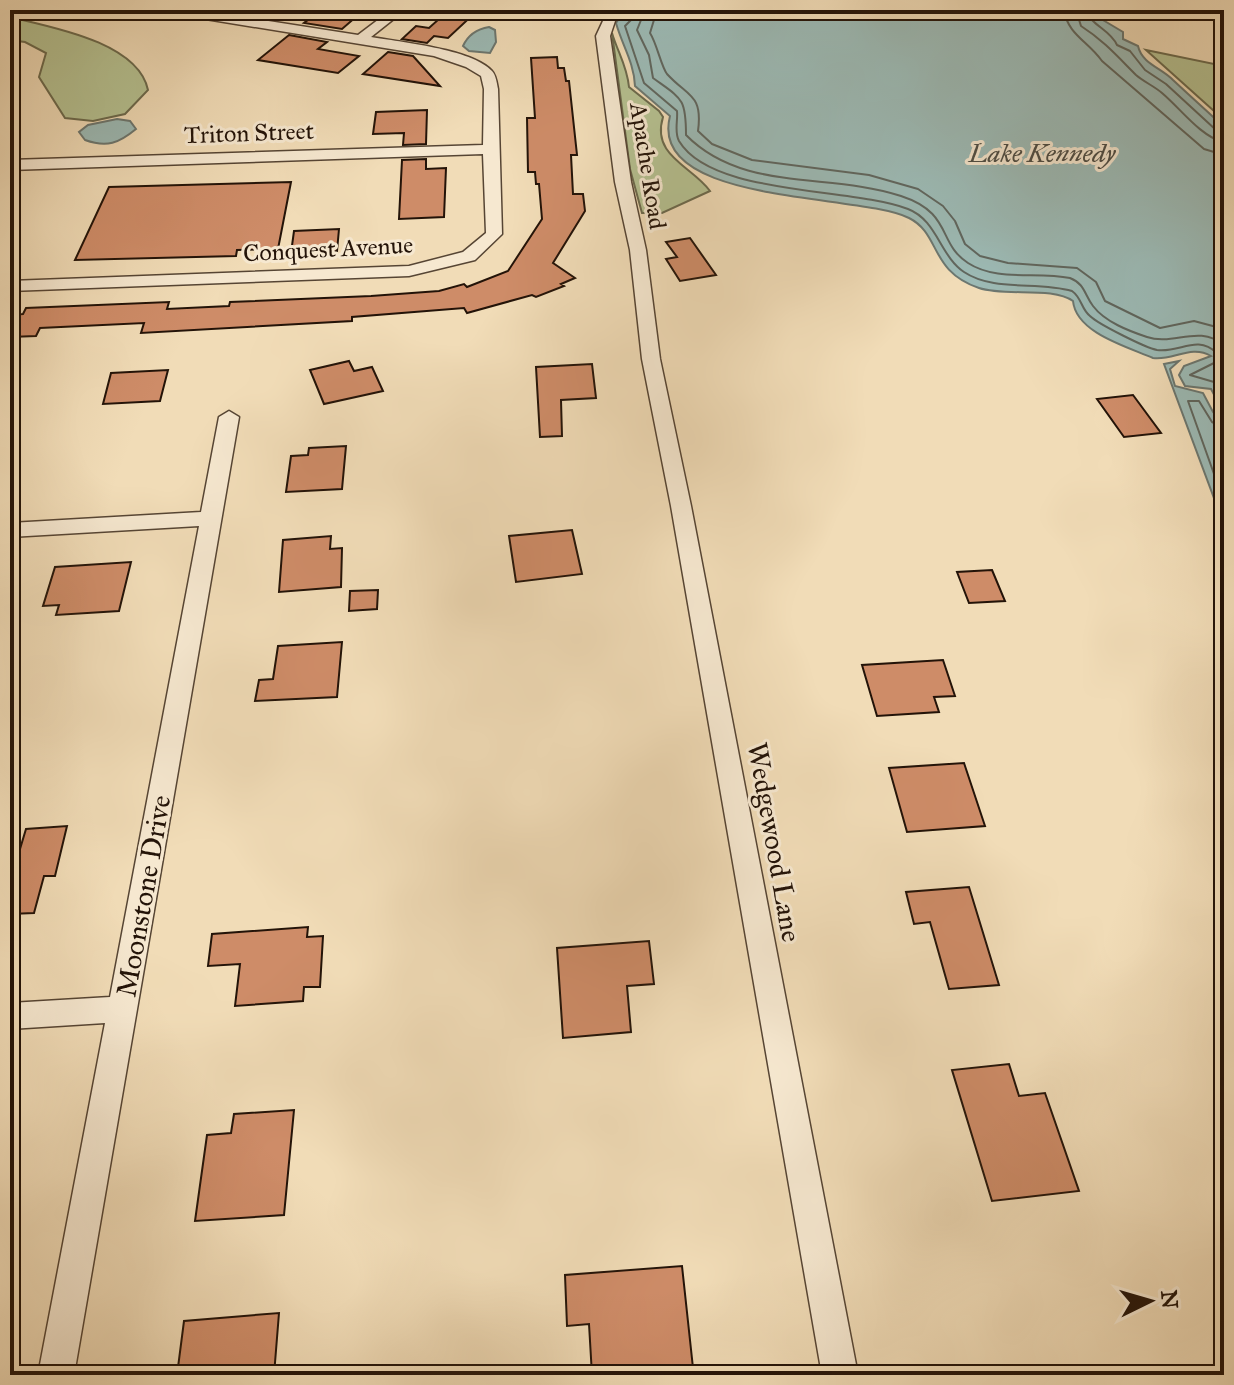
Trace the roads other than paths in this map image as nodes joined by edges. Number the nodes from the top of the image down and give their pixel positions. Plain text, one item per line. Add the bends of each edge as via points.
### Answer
1 (175, 10) edge
2 (399, 10) edge
3 (609, 21) dead end
4 (361, 39) junction
5 (490, 149) junction
6 (10, 165) edge
7 (10, 286) edge
8 (646, 320) joint
9 (229, 417) dead end
10 (211, 518) junction
11 (10, 530) edge
12 (122, 1009) junction
13 (10, 1016) edge
14 (56, 1375) edge
15 (840, 1375) edge

1 - 4 street, Conquest Avenue
2 - 4 street
3 - 8 street, Apache Road via 603,36
4 - 5 street, Conquest Avenue via 437,52 487,74
5 - 6 street, Triton Street
5 - 7 street, Conquest Avenue via 494,234 469,256 437,267
8 - 15 street, Wedgewood Lane
9 - 10 street, Moonstone Drive
10 - 11 street
10 - 12 street, Moonstone Drive
12 - 13 street
12 - 14 street, Moonstone Drive

